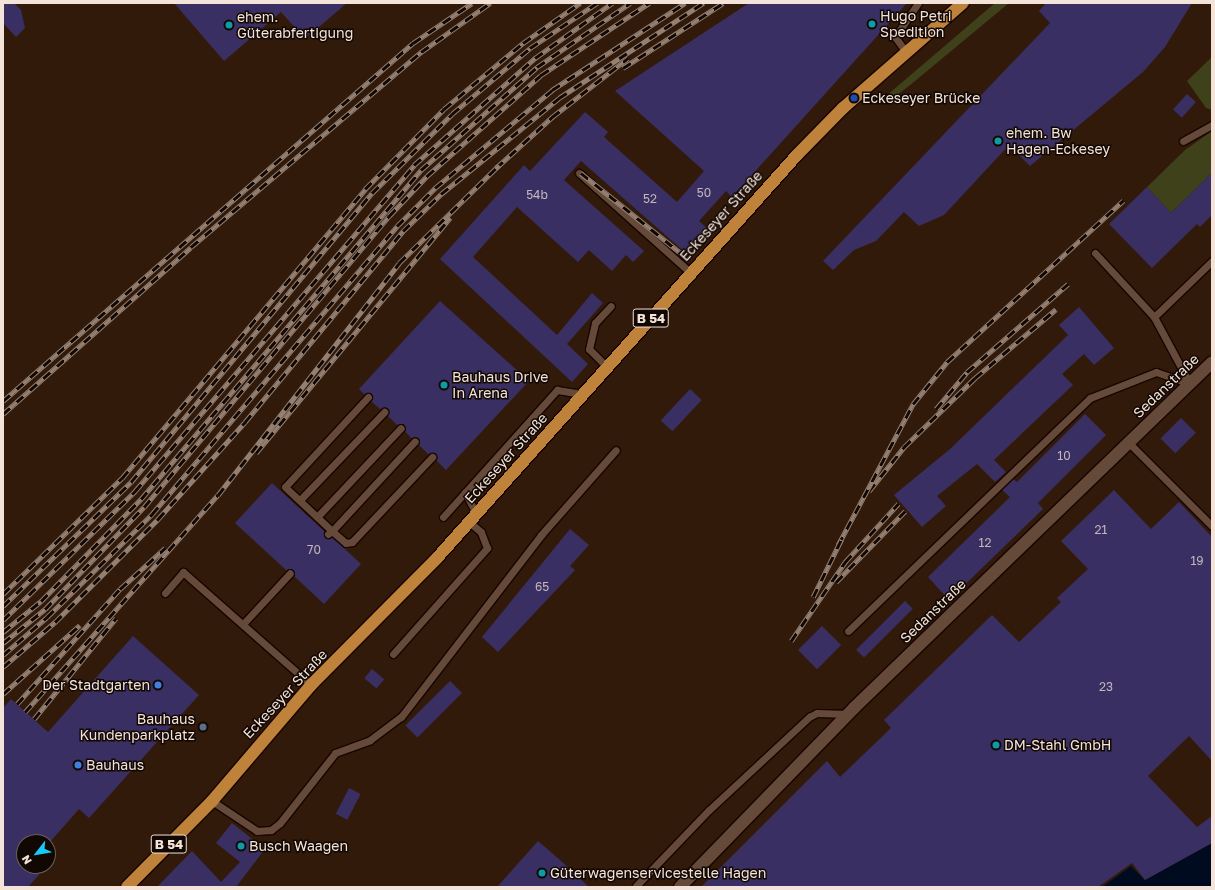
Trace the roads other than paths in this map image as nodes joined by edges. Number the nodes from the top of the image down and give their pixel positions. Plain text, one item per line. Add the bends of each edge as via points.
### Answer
1 (918, 3) edge
2 (963, 3) edge
3 (906, 52) junction
4 (1212, 125) edge
5 (1183, 141) dead end
6 (579, 173) dead end
7 (1095, 253) dead end
8 (1212, 261) edge
9 (691, 272) junction
10 (611, 306) dead end
11 (1154, 317) junction
12 (1212, 363) edge
13 (607, 367) junction
14 (1190, 384) junction
15 (583, 394) junction
16 (368, 397) dead end
17 (384, 412) dead end
18 (401, 428) dead end
19 (415, 441) dead end
20 (1129, 443) junction
21 (616, 450) dead end
22 (432, 457) dead end
23 (465, 492) junction
24 (300, 500) junction
25 (317, 517) junction
26 (443, 517) dead end
27 (473, 518) junction
28 (1212, 526) edge
29 (330, 532) junction
30 (290, 573) dead end
31 (165, 593) dead end
32 (243, 624) junction
33 (848, 631) dead end
34 (393, 654) dead end
35 (311, 685) junction
36 (849, 714) junction
37 (212, 801) junction
38 (636, 886) edge
39 (127, 887) edge
40 (680, 887) edge

1 - 3 lane via 895,37
2 - 3 main road, Eckeseyer Straße / B 54
3 - 9 main road, Eckeseyer Straße / B 54 via 796,155
4 - 5 lane
6 - 9 lane
7 - 11 lane
8 - 11 lane
9 - 13 main road, Eckeseyer Straße / B 54
10 - 13 lane via 595,323 589,349
11 - 14 lane
12 - 14 street, Sedanstraße
13 - 15 main road, Eckeseyer Straße / B 54
14 - 20 street, Sedanstraße
14 - 33 lane via 1156,372 1090,398
15 - 23 lane via 557,390
15 - 27 main road, Eckeseyer Straße / B 54
16 - 24 lane via 285,487
17 - 24 lane
18 - 25 lane
19 - 29 lane
20 - 28 lane
20 - 36 street, Sedanstraße
21 - 37 lane via 540,535 401,717 370,740 335,753 280,823 271,830 257,831
22 - 29 lane via 352,542 346,543
23 - 26 lane
23 - 27 lane
24 - 25 lane
25 - 29 lane
27 - 34 lane via 487,548
27 - 35 main road, Eckeseyer Straße / B 54 via 392,607
30 - 32 lane
31 - 32 lane via 183,572
32 - 35 lane
35 - 37 main road, Eckeseyer Straße / B 54
36 - 38 lane via 817,713 809,717 709,810
36 - 40 street, Sedanstraße
37 - 39 main road, Eckeseyer Straße / B 54

